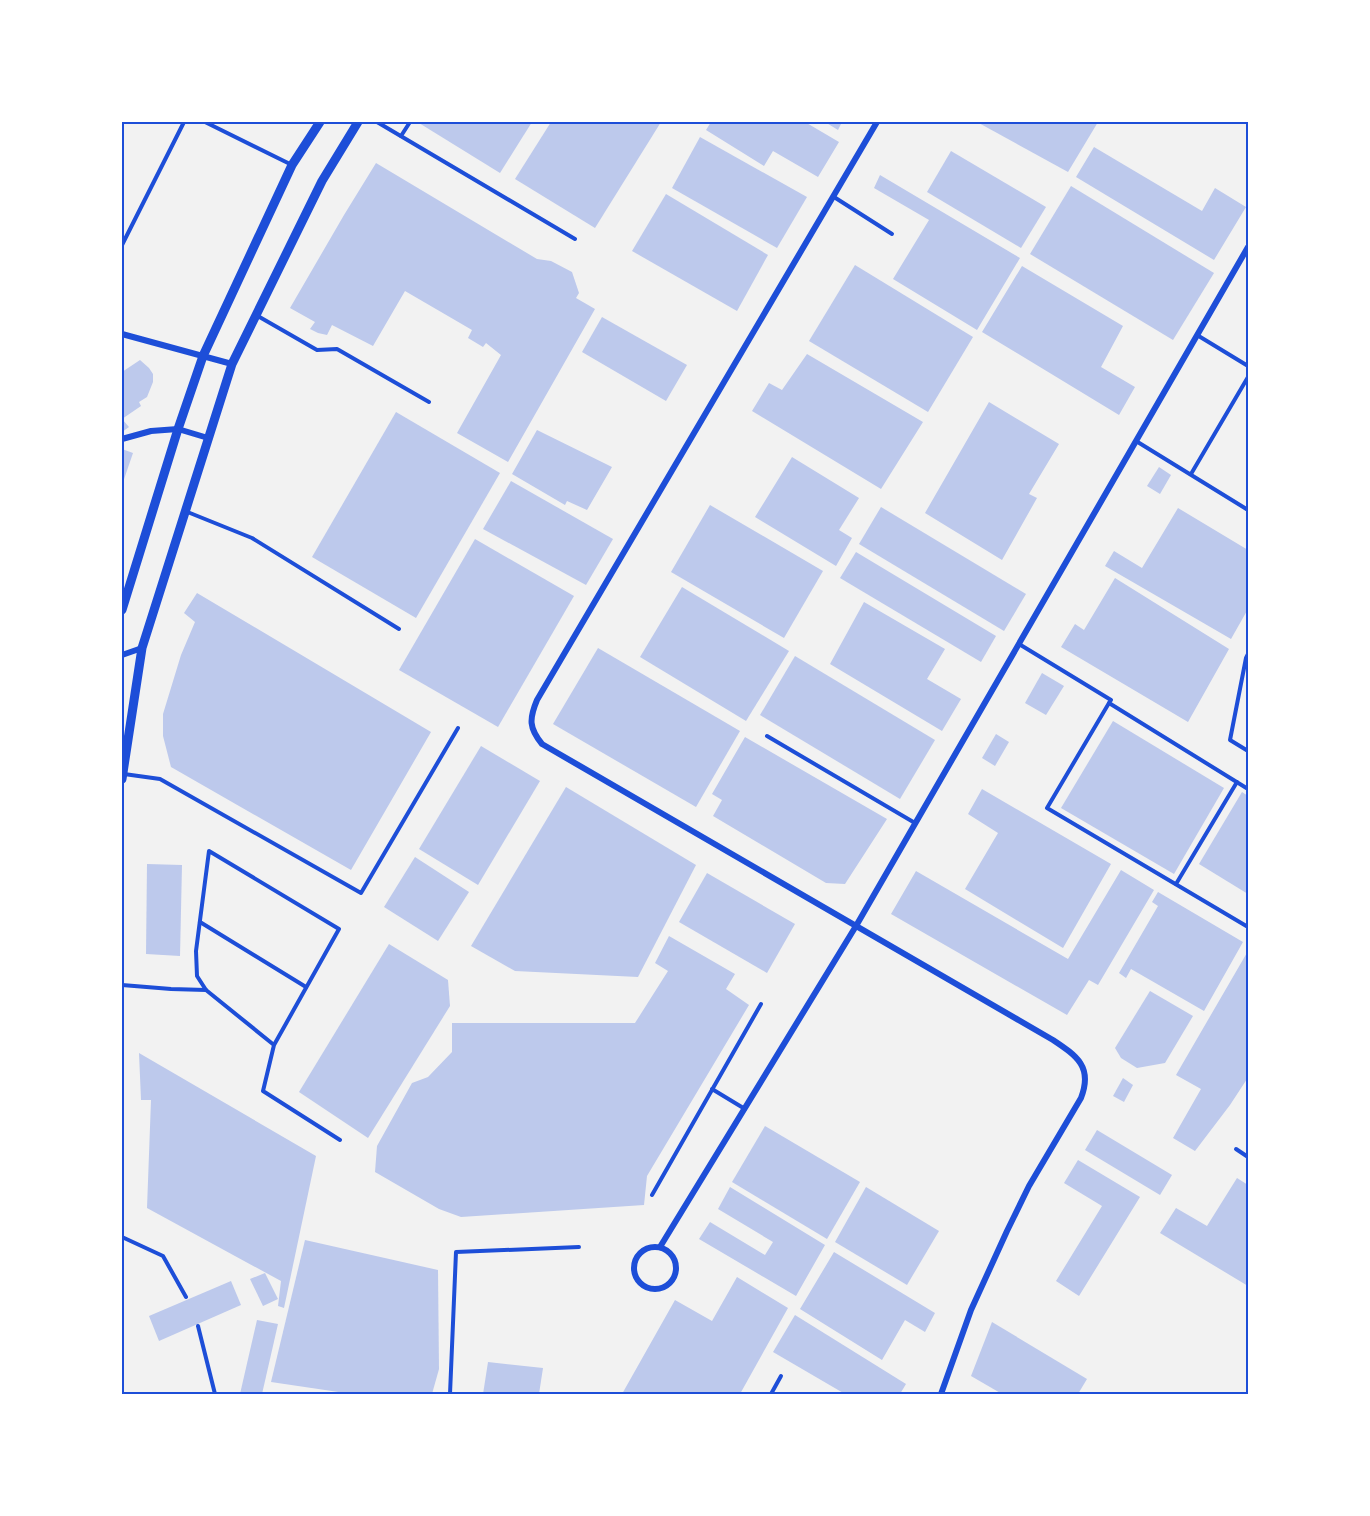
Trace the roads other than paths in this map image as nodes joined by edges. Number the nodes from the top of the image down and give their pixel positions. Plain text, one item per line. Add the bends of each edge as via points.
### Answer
1 (184, 122) edge
2 (205, 122) edge
3 (320, 122) edge
4 (358, 122) edge
5 (377, 122) edge
6 (410, 122) edge
7 (877, 122) edge
8 (401, 136) junction
9 (292, 165) junction
10 (833, 196) junction
11 (892, 234) dead end
12 (575, 239) dead end
13 (122, 245) edge
14 (1248, 247) edge
15 (256, 315) junction
16 (122, 334) edge
17 (1197, 335) junction
18 (203, 357) junction
19 (232, 364) junction
20 (1248, 366) edge
21 (1248, 377) edge
22 (429, 402) dead end
23 (178, 429) junction
24 (208, 438) junction
25 (122, 439) edge
26 (1136, 441) junction
27 (1191, 474) junction
28 (185, 510) junction
29 (1248, 510) edge
30 (122, 610) edge
31 (399, 629) dead end
32 (1019, 644) junction
33 (142, 648) junction
34 (1248, 654) edge
35 (122, 655) edge
36 (1109, 703) junction
37 (458, 728) dead end
38 (767, 736) dead end
39 (1248, 751) edge
40 (122, 776) edge
41 (1237, 782) junction
42 (1248, 789) edge
43 (915, 823) junction
44 (1176, 884) junction
45 (200, 922) junction
46 (856, 926) junction
47 (1248, 927) edge
48 (122, 985) edge
49 (306, 987) junction
50 (206, 990) junction
51 (761, 1004) dead end
52 (274, 1046) junction
53 (712, 1089) junction
54 (745, 1109) junction
55 (340, 1140) dead end
56 (1236, 1149) dead end
57 (1248, 1157) edge
58 (652, 1195) dead end
59 (122, 1237) edge
60 (579, 1247) dead end
61 (660, 1247) junction
62 (186, 1297) dead end
63 (198, 1326) dead end
64 (781, 1376) dead end
65 (215, 1395) edge
66 (450, 1395) edge
67 (771, 1395) edge
68 (941, 1395) edge

1 - 13 lane
2 - 9 lane
3 - 9 main road
4 - 15 main road via 322,181
5 - 8 lane
6 - 8 lane
7 - 10 street
8 - 12 lane
9 - 18 main road
10 - 11 lane
10 - 46 street via 537,700 531,725 542,744
14 - 17 street
15 - 19 main road
15 - 22 lane via 317,350 337,349
16 - 18 street
17 - 20 lane
17 - 26 street
18 - 19 street
18 - 23 main road
19 - 24 main road
21 - 27 lane
23 - 24 street
23 - 25 street
23 - 30 main road
24 - 28 main road
26 - 27 lane
26 - 32 street
27 - 29 lane
28 - 31 lane via 252,538
28 - 33 main road
32 - 36 lane via 1111,700
32 - 43 street
33 - 35 street
33 - 40 main road
34 - 39 lane via 1230,740
36 - 41 lane
36 - 44 lane via 1047,808
37 - 40 lane via 361,893 160,779
38 - 43 lane
41 - 42 lane
41 - 44 lane
43 - 46 street
44 - 47 lane
45 - 49 lane
45 - 49 lane via 209,851 339,929
45 - 50 lane via 197,976
46 - 54 street
46 - 68 street via 1061,1045 1081,1062 1086,1078 1081,1098 1029,1186 971,1310
48 - 50 lane
49 - 52 lane
50 - 52 lane
51 - 53 lane
52 - 55 lane via 263,1091
53 - 54 lane
53 - 58 lane
54 - 61 street
56 - 57 lane
59 - 62 lane via 163,1256
60 - 66 lane via 456,1252
61 - 61 street via 672,1255 677,1268 672,1281 659,1289 645,1286 636,1277 634,1263 646,1248
63 - 65 lane
64 - 67 lane

